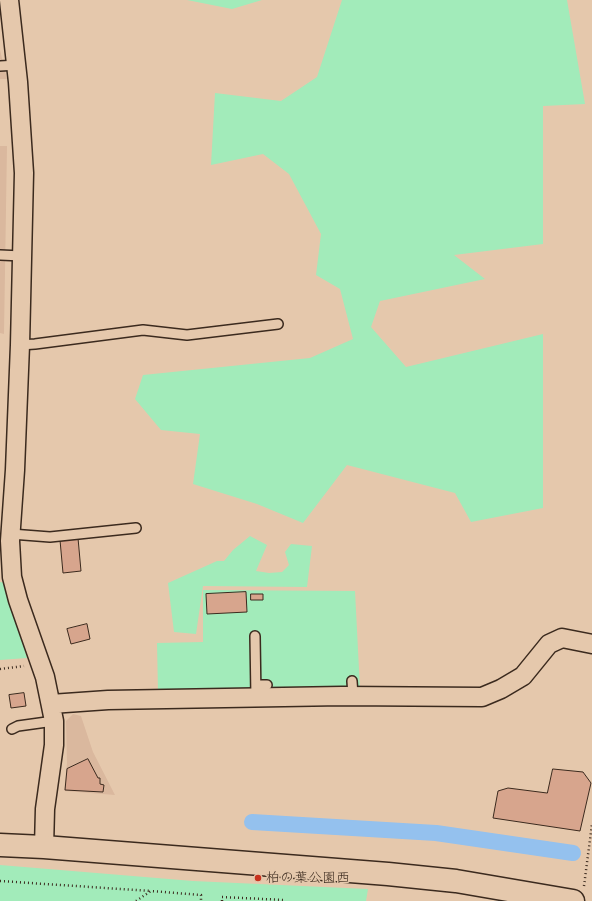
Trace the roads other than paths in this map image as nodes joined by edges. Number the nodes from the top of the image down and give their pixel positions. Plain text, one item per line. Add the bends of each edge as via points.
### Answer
1 (9, 0) edge
2 (8, 66) edge
3 (0, 255) edge
4 (22, 256) junction
5 (278, 324) dead end
6 (20, 345) junction
7 (136, 528) dead end
8 (7, 539) edge
9 (6, 568) edge
10 (255, 636) dead end
11 (592, 644) edge
12 (259, 689) junction
13 (51, 704) junction
14 (54, 722) junction
15 (12, 729) dead end
16 (0, 845) edge
17 (44, 847) junction
18 (578, 896) edge

1 - 2 street
2 - 4 street via 24,173
3 - 4 lane
4 - 6 street
5 - 6 lane via 187,335 143,330
6 - 8 street via 15,470
7 - 8 lane
8 - 9 street
9 - 13 street via 12,577 45,677
10 - 12 lane
11 - 12 street via 562,638 549,644 523,676 482,697 353,688
12 - 13 street
13 - 14 street
14 - 15 lane
14 - 17 street via 54,745 45,809
16 - 17 street
17 - 18 street via 388,874

